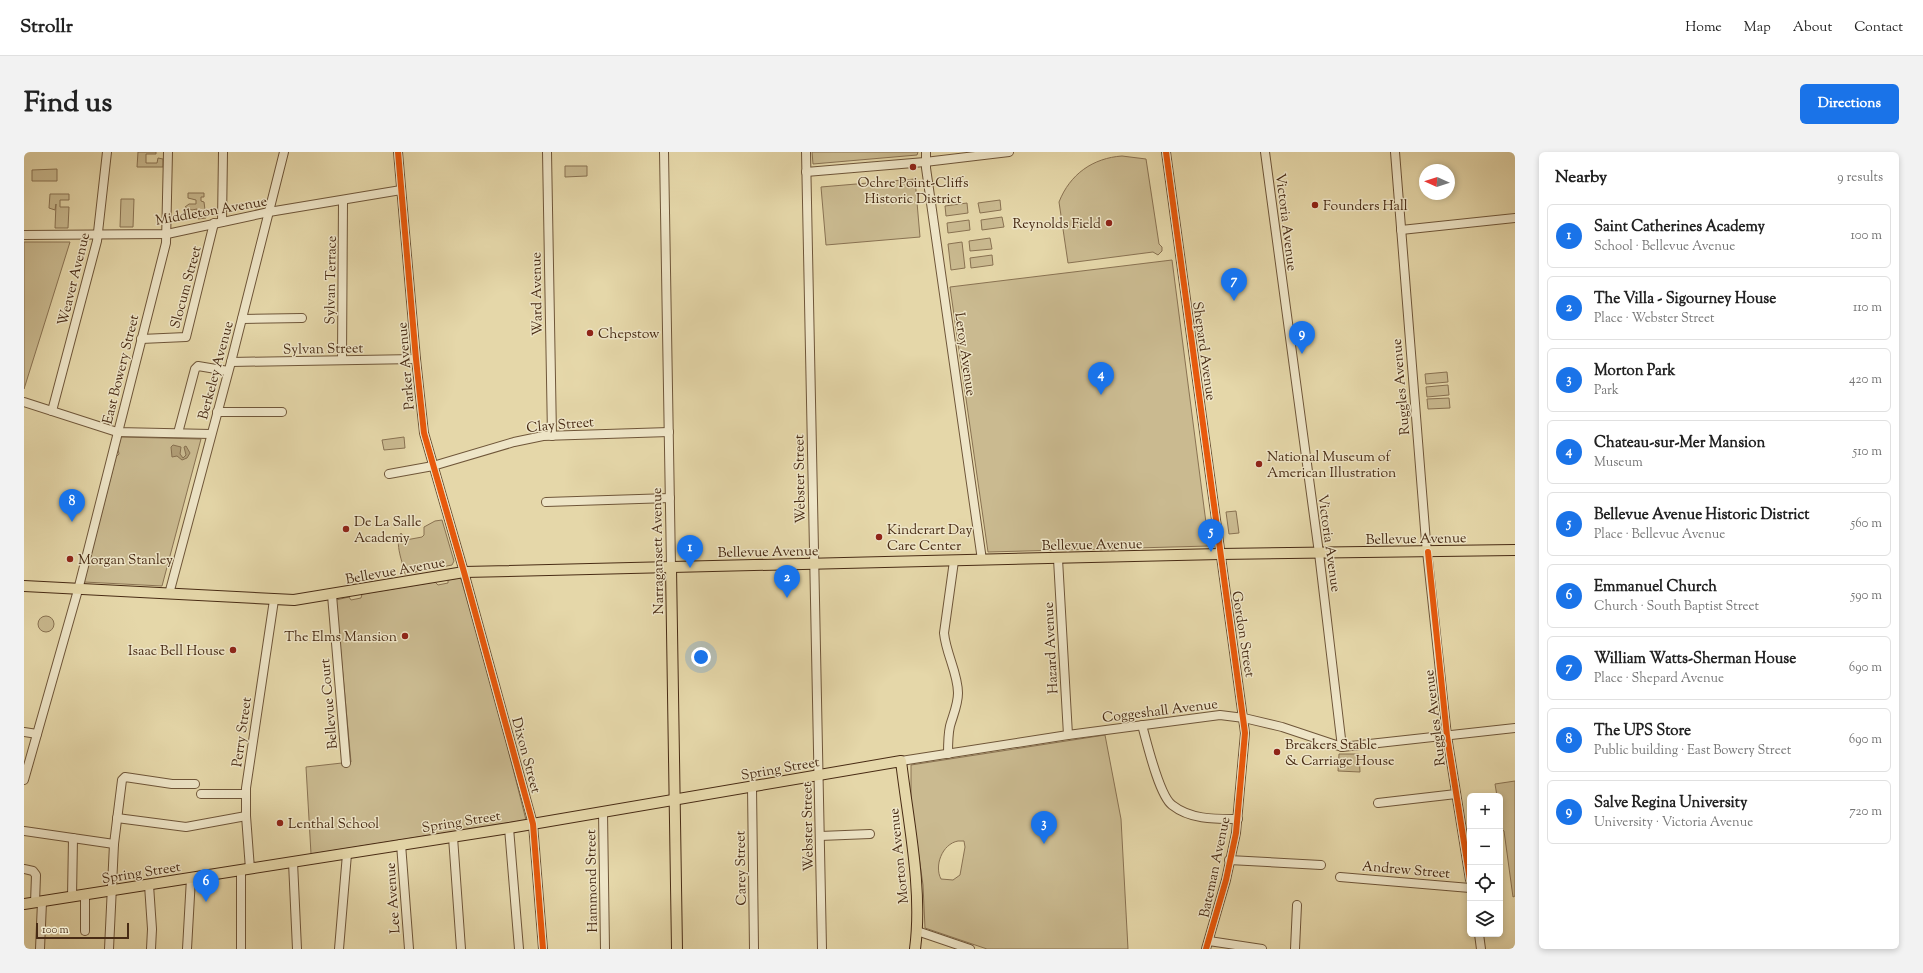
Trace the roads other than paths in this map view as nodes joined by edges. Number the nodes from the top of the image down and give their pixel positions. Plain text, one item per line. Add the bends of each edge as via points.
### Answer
1 (107, 152) edge
2 (168, 152) edge
3 (223, 152) edge
4 (284, 152) edge
5 (398, 152) edge
6 (547, 152) edge
7 (664, 152) edge
8 (806, 152) edge
9 (926, 152) edge
10 (1009, 152) edge
11 (1166, 152) edge
12 (1265, 152) edge
13 (1395, 152) edge
14 (925, 162) junction
15 (806, 172) junction
16 (401, 190) junction
17 (343, 200) junction
18 (270, 212) junction
19 (1515, 218) edge
20 (218, 223) junction
21 (1401, 230) junction
22 (98, 234) junction
23 (167, 234) junction
24 (24, 235) edge
25 (302, 318) dead end
26 (242, 319) junction
27 (141, 339) junction
28 (416, 359) junction
29 (342, 360) junction
30 (231, 362) junction
31 (228, 371) junction
32 (24, 402) edge
33 (52, 411) junction
34 (217, 412) junction
35 (282, 412) dead end
36 (117, 432) junction
37 (669, 432) junction
38 (178, 433) junction
39 (211, 434) junction
40 (552, 436) junction
41 (433, 466) junction
42 (389, 474) dead end
43 (670, 498) junction
44 (546, 502) dead end
45 (1515, 550) edge
46 (1428, 552) junction
47 (1319, 553) junction
48 (1220, 554) junction
49 (1058, 559) junction
50 (982, 560) junction
51 (954, 561) junction
52 (814, 564) junction
53 (671, 567) junction
54 (464, 572) junction
55 (24, 586) edge
56 (78, 590) junction
57 (168, 594) junction
58 (332, 595) junction
59 (274, 600) junction
60 (1244, 718) junction
61 (1142, 725) junction
62 (1515, 728) edge
63 (24, 732) edge
64 (37, 734) junction
65 (1068, 735) junction
66 (1447, 736) junction
67 (1342, 748) junction
68 (948, 754) junction
69 (901, 761) junction
70 (346, 763) dead end
71 (819, 775) junction
72 (24, 780) edge
73 (195, 784) dead end
74 (752, 787) junction
75 (201, 794) dead end
76 (246, 794) junction
77 (1456, 794) junction
78 (675, 800) junction
79 (1378, 803) dead end
80 (603, 812) junction
81 (246, 816) junction
82 (117, 818) junction
83 (1238, 819) junction
84 (532, 824) junction
85 (508, 828) junction
86 (24, 831) edge
87 (870, 834) dead end
88 (820, 836) junction
89 (453, 837) junction
90 (74, 838) junction
91 (114, 844) junction
92 (401, 844) junction
93 (347, 854) junction
94 (1229, 860) junction
95 (293, 862) junction
96 (1321, 865) dead end
97 (1468, 865) edge
98 (24, 870) edge
99 (246, 870) junction
100 (1340, 877) dead end
101 (191, 878) junction
102 (149, 885) junction
103 (1467, 888) edge
104 (111, 892) junction
105 (85, 895) junction
106 (72, 897) junction
107 (39, 902) junction
108 (24, 904) edge
109 (1297, 905) dead end
110 (85, 931) dead end
111 (917, 931) junction
112 (1479, 937) edge
113 (1208, 945) edge
114 (40, 949) edge
115 (109, 949) edge
116 (151, 949) edge
117 (187, 949) edge
118 (241, 949) edge
119 (297, 949) edge
120 (339, 949) edge
121 (409, 949) edge
122 (461, 949) edge
123 (519, 949) edge
124 (543, 949) edge
125 (605, 949) edge
126 (677, 949) edge
127 (754, 949) edge
128 (822, 949) edge
129 (915, 949) edge
130 (970, 949) edge
131 (1262, 949) edge
132 (1295, 949) edge
133 (1481, 949) edge

1 - 22 street, Weaver Avenue
2 - 23 street, East Bowery Street
3 - 20 street, Slocum Street
4 - 18 street, Berkeley Avenue
5 - 16 street, Parker Avenue
6 - 40 street, Ward Avenue
7 - 37 street, Narragansett Avenue
8 - 15 street, Webster Street
9 - 14 street, Leroy Avenue
10 - 14 street
11 - 48 street, Shepard Avenue
12 - 47 street, Victoria Avenue
13 - 21 street, Ruggles Avenue
14 - 15 street
14 - 50 street, Leroy Avenue
15 - 52 street, Webster Street
16 - 17 street, Middleton Avenue
16 - 28 street, Parker Avenue
17 - 18 street, Middleton Avenue
17 - 29 street, Sylvan Terrace
18 - 20 street, Middleton Avenue
18 - 26 street, Berkeley Avenue
19 - 21 street
20 - 23 street, Middleton Avenue
20 - 27 street, Slocum Street via 186,338
21 - 46 street, Ruggles Avenue
22 - 23 street, Middleton Avenue
22 - 24 street, Middleton Avenue
22 - 33 street, Weaver Avenue
23 - 27 street, East Bowery Street
25 - 26 street
26 - 30 street, Berkeley Avenue
27 - 36 street, East Bowery Street
28 - 29 street, Sylvan Street
28 - 41 street, Parker Avenue via 424,433
29 - 30 street, Sylvan Street
30 - 31 street, Berkeley Avenue
31 - 34 street, Berkeley Avenue
31 - 38 street via 198,366
32 - 33 street
33 - 36 street
34 - 35 street
34 - 39 street, Berkeley Avenue
36 - 38 street
36 - 56 street, East Bowery Street
37 - 40 street, Clay Street
37 - 43 street, Narragansett Avenue
38 - 39 street
39 - 57 street, Berkeley Avenue
40 - 41 street, Clay Street via 514,442
41 - 42 street, Clay Street
41 - 54 street, Parker Avenue
43 - 44 street
43 - 53 street, Narragansett Avenue
45 - 46 main road, Bellevue Avenue
46 - 47 main road, Bellevue Avenue
46 - 66 street, Ruggles Avenue
47 - 48 main road, Bellevue Avenue
47 - 67 street, Victoria Avenue
48 - 49 main road, Bellevue Avenue
48 - 60 street, Gordon Street
49 - 50 main road, Bellevue Avenue
49 - 65 street, Hazard Avenue
50 - 51 main road, Bellevue Avenue
51 - 52 main road, Bellevue Avenue
51 - 68 street via 944,633 945,645 957,683 958,702 950,726
52 - 53 main road, Bellevue Avenue
52 - 71 street, Webster Street
53 - 54 main road, Bellevue Avenue
53 - 78 main road, Narragansett Avenue
54 - 58 main road, Bellevue Avenue
54 - 84 street, Dixon Street
55 - 56 main road, Bellevue Avenue
56 - 57 main road, Bellevue Avenue
56 - 64 street, East Bowery Street
57 - 59 main road, Bellevue Avenue
58 - 59 main road, Bellevue Avenue
58 - 70 street, Bellevue Court
59 - 76 street, Perry Street
60 - 61 street, Coggeshall Avenue via 1220,715
60 - 67 street, Coggeshall Avenue via 1282,727
60 - 83 street, Bateman Avenue
61 - 65 street, Coggeshall Avenue
61 - 83 street via 1162,788 1172,805 1196,816
62 - 66 street, Coggeshall Avenue
63 - 64 street
64 - 72 street, East Bowery Street
65 - 68 street, Coggeshall Avenue
66 - 67 street, Coggeshall Avenue
66 - 77 street, Ruggles Avenue
68 - 69 street, Coggeshall Avenue
69 - 71 main road, Spring Street
69 - 111 main road, Morton Avenue via 916,880
71 - 74 main road, Spring Street
71 - 88 street, Webster Street
73 - 82 street via 172,784 125,777 121,782
74 - 78 main road, Spring Street
74 - 127 street, Carey Street
75 - 76 street
76 - 81 street, Perry Street
77 - 79 street
77 - 97 street, Ruggles Avenue
78 - 80 main road, Spring Street
78 - 126 main road, Narragansett Avenue
80 - 84 main road, Spring Street
80 - 125 street, Hammond Street
81 - 82 street via 186,827
81 - 99 street, Perry Street
82 - 91 street
83 - 94 street, Bateman Avenue
84 - 85 main road, Spring Street
84 - 124 street, Dixon Street
85 - 89 main road, Spring Street
85 - 123 street
86 - 90 street
87 - 88 street
88 - 128 street, Webster Street
89 - 92 main road, Spring Street
89 - 122 street
90 - 91 street
90 - 106 street
91 - 104 street
92 - 93 main road, Spring Street
92 - 121 street, Lee Avenue
93 - 95 main road, Spring Street
93 - 120 street
94 - 96 street
94 - 113 street, Bateman Avenue
95 - 99 main road, Spring Street
95 - 119 street
98 - 107 street via 32,871 36,875
99 - 101 main road, Spring Street
99 - 118 street, Perry Street
100 - 103 street, Andrew Street
101 - 102 main road, Spring Street
101 - 117 street
102 - 104 main road, Spring Street
102 - 116 street
104 - 105 main road, Spring Street
104 - 115 street
105 - 106 main road, Spring Street
105 - 110 street
106 - 107 main road, Spring Street
107 - 108 main road, Spring Street
107 - 114 street
109 - 132 street
111 - 129 main road, Morton Avenue
111 - 130 street
112 - 133 street
113 - 131 street

